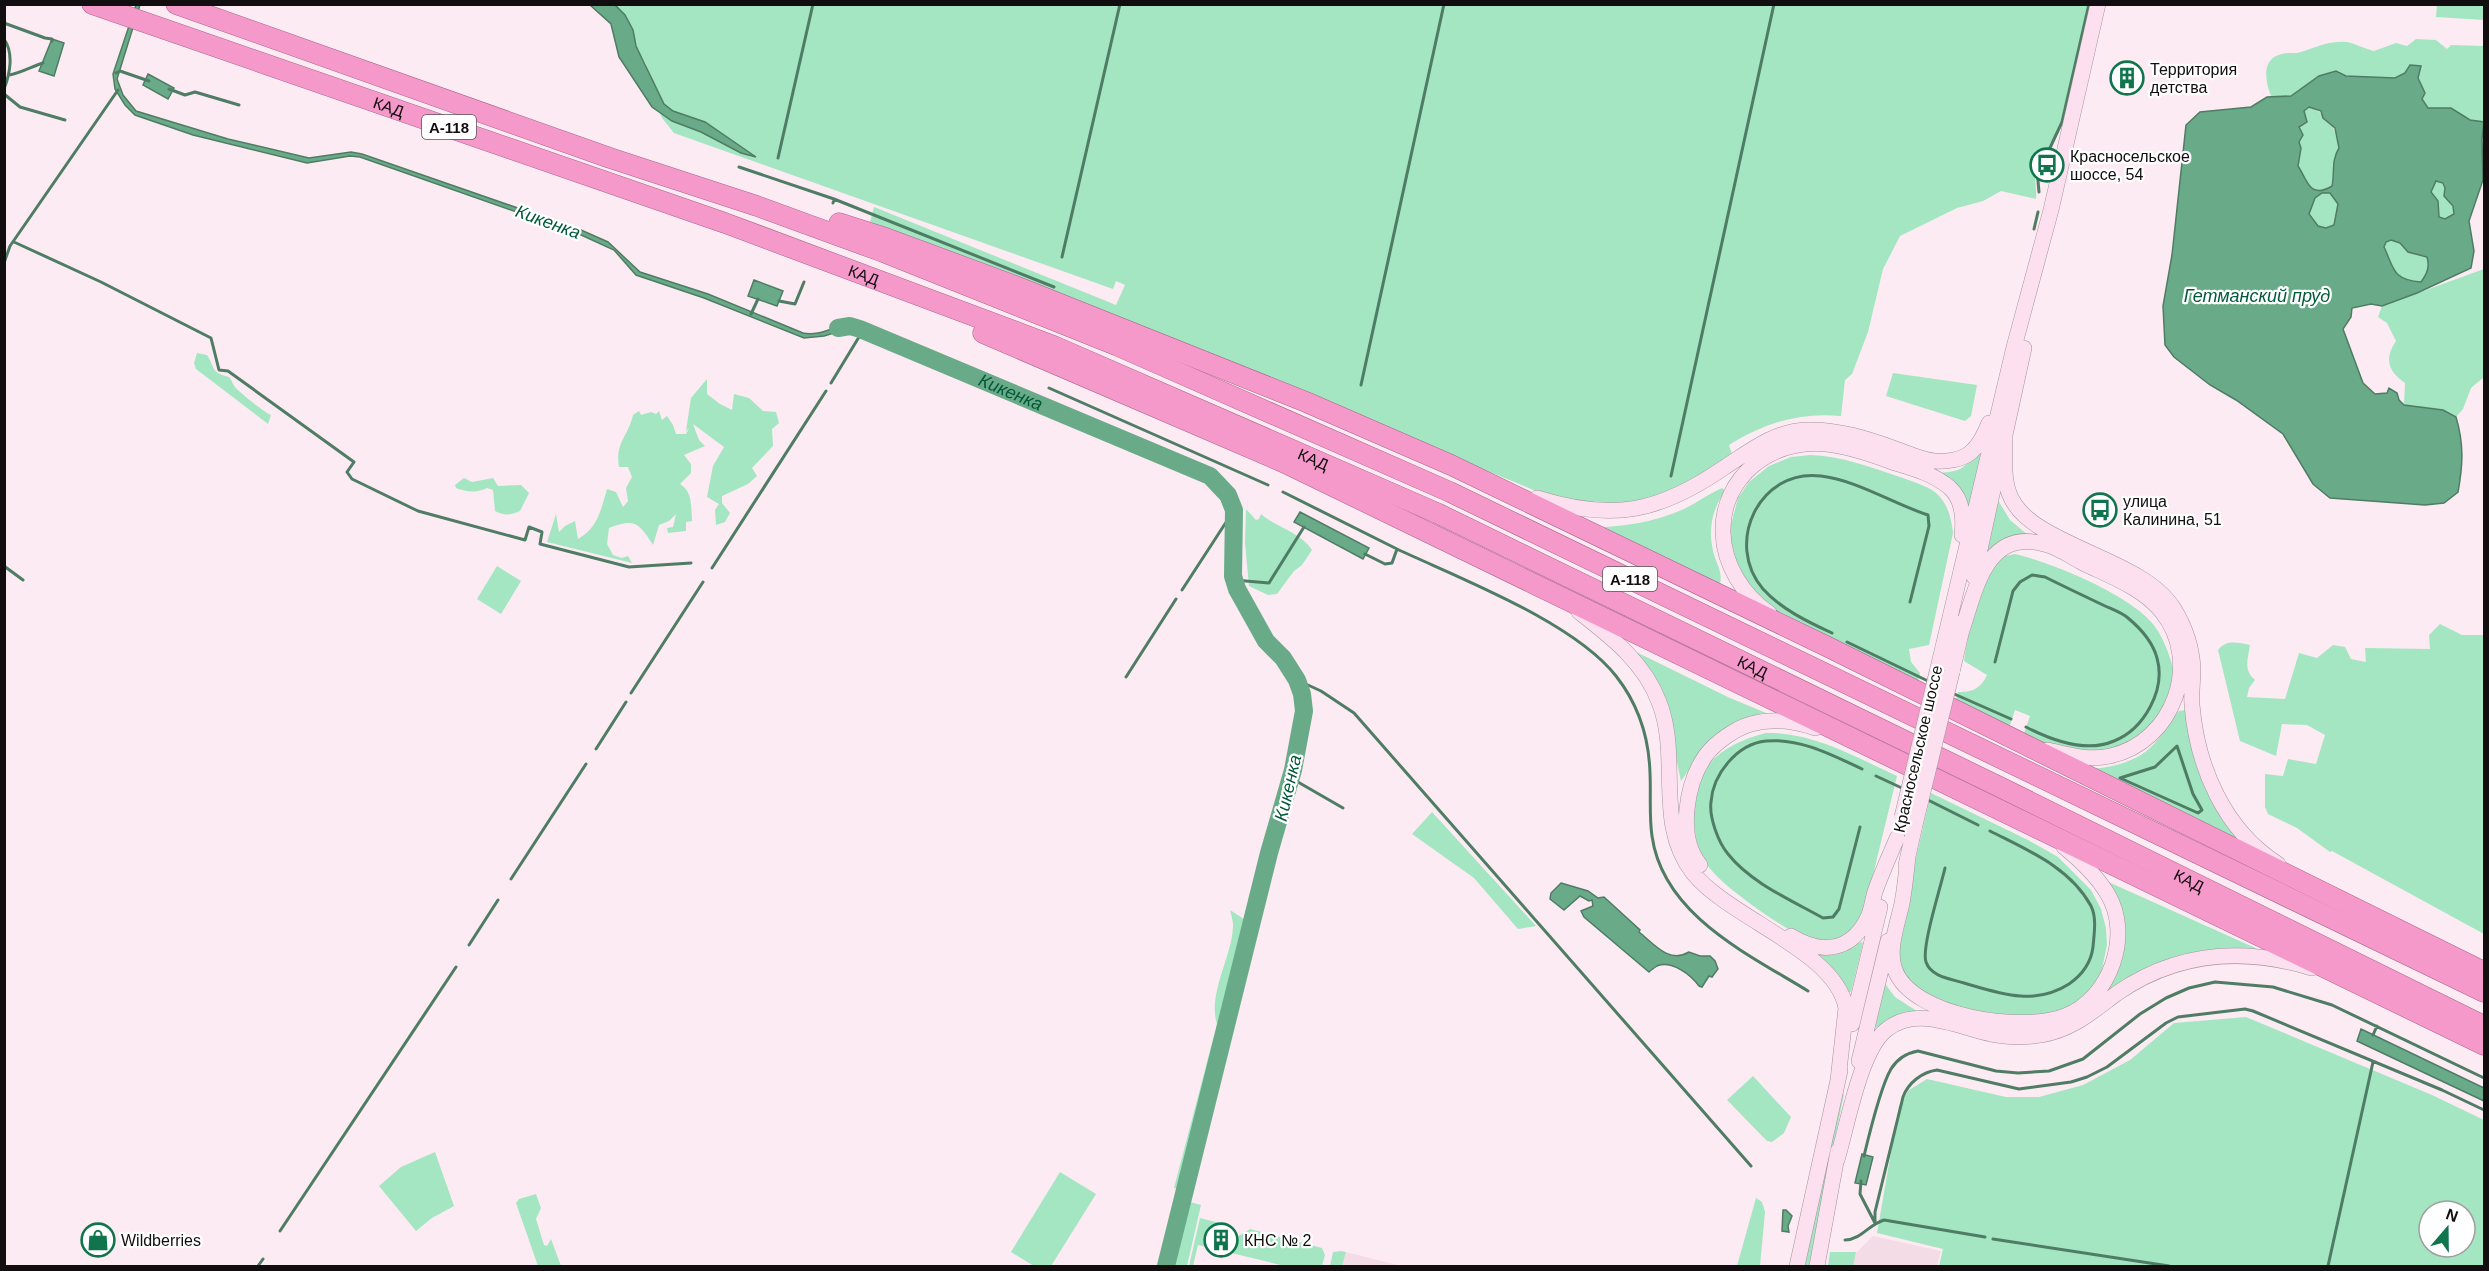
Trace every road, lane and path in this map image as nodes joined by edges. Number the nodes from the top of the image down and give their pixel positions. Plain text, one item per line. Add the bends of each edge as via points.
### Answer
1 (92, 4) edge
2 (2098, 4) edge
3 (179, 6) edge
4 (757, 206) junction
5 (2045, 233) junction
6 (839, 265) junction
7 (2014, 347) junction
8 (2005, 439) junction
9 (1494, 485) junction
10 (1958, 586) junction
11 (1545, 588) junction
12 (1962, 630) junction
13 (1824, 645) junction
14 (2031, 747) junction
15 (1880, 751) junction
16 (1909, 821) junction
17 (2045, 832) junction
18 (1897, 838) junction
19 (1908, 857) junction
20 (2350, 907) junction
21 (2484, 972) edge
22 (2352, 980) junction
23 (2484, 992) edge
24 (2484, 1026) edge
25 (2484, 1045) edge
26 (1838, 1080) junction
27 (1837, 1160) junction
28 (1797, 1266) edge
29 (1817, 1266) edge

1 - 6 highway, КАД / А-118
2 - 5 main road, Красносельское шоссе
3 - 4 highway, КАД / А-118
4 - 9 highway via 819,217 1018,287 1306,402
4 - 23 highway, КАД / А-118 via 1118,346 1450,492
5 - 7 main road, Красносельское шоссе
5 - 8 main road, Красносельское шоссе
6 - 11 highway via 942,315 1285,463
6 - 24 highway, КАД / А-118 via 1054,346 1437,513
7 - 9 main road via 1982,440 1969,454 1951,461 1934,461 1837,432 1806,430 1760,443 1692,489 1628,511 1563,507
7 - 10 main road, Красносельское шоссе
8 - 12 main road, Красносельское шоссе
8 - 20 main road via 2005,474 2009,495 2018,509 2052,534 2147,582 2172,606 2190,645 2193,711 2204,767 2226,812 2269,858
9 - 13 highway
10 - 13 main road via 1964,518 1951,489 1934,477 1848,448 1794,445 1776,452 1757,461 1743,474 1725,505 1722,527 1726,559 1759,606
10 - 16 main road, Красносельское шоссе, bridge
11 - 15 highway
11 - 26 main road via 1625,650 1644,673 1659,701 1666,726 1674,835 1693,873 1731,906 1810,959 1838,984 1846,1008
12 - 14 main road via 1984,567 2007,545 2024,541 2045,544 2124,583 2163,614 2175,635 2181,661 2179,688 2163,723 2145,739 2112,756 2089,758
12 - 16 main road, Красносельское шоссе, bridge
13 - 14 highway
14 - 20 highway
15 - 17 highway
15 - 18 main road via 1796,722 1751,724 1728,736 1706,755 1694,780 1686,814 1688,834 1693,856 1722,890 1801,942 1821,949 1847,941 1867,919
16 - 18 main road, Красносельское шоссе
16 - 19 main road, Красносельское шоссе
17 - 19 main road via 2090,870 2108,894 2117,916 2117,945 2109,973 2094,995 2066,1016 2046,1021 1994,1021 1953,1011 1914,995 1900,980 1893,965 1894,940
17 - 22 highway
18 - 26 main road, Красносельское шоссе
19 - 27 main road, Красносельское шоссе via 1840,1134
20 - 21 highway
22 - 25 highway
22 - 27 main road via 2274,959 2211,956 2184,961 2143,978 2089,1016 2053,1033 2018,1037 1928,1018 1899,1022 1886,1030 1867,1057
26 - 28 main road, Красносельское шоссе
27 - 29 main road, Красносельское шоссе

